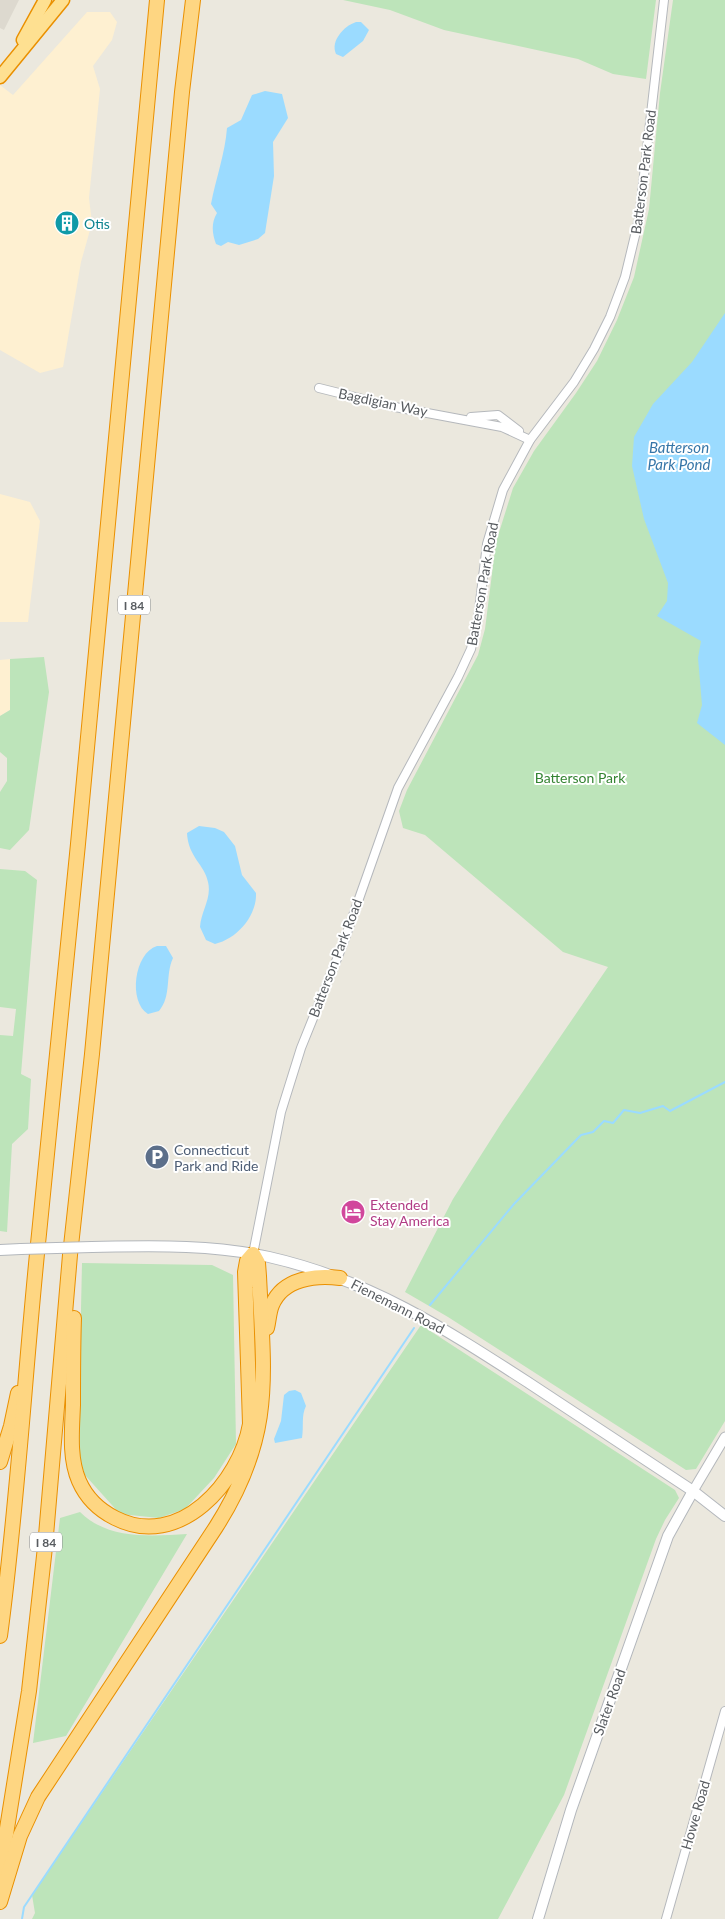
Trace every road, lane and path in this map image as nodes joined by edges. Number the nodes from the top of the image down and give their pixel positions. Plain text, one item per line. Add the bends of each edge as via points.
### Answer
1 (45, 0) edge
2 (63, 0) edge
3 (157, 0) edge
4 (192, 0) edge
5 (664, 0) edge
6 (15, 58) junction
7 (0, 77) edge
8 (319, 388) dead end
9 (530, 440) junction
10 (75, 1210) junction
11 (0, 1250) edge
12 (253, 1254) junction
13 (340, 1278) junction
14 (30, 1336) junction
15 (262, 1343) junction
16 (725, 1437) edge
17 (0, 1462) edge
18 (693, 1491) junction
19 (725, 1516) edge
20 (0, 1636) edge
21 (725, 1711) edge
22 (0, 1872) edge
23 (0, 1902) edge
24 (538, 1919) edge
25 (666, 1919) edge

1 - 6 highway
2 - 6 highway
3 - 14 highway, I 84
4 - 10 highway, I 84
5 - 9 street, Batterson Park Road via 642,201 625,277 610,317 584,366
6 - 7 highway
8 - 9 street, Bagdigian Way via 395,407 447,415 498,416
9 - 12 street, Batterson Park Road via 512,471 491,526 471,650 398,788 343,944 301,1048 281,1112
10 - 12 highway via 74,1463 79,1481 91,1500 113,1517 132,1525 167,1524 194,1512 220,1488 243,1449 250,1405 245,1272 247,1261
10 - 22 highway, I 84 via 38,1613
11 - 12 main road, Fienemann Road, bridge via 175,1247
12 - 13 main road, Fienemann Road
12 - 15 highway via 258,1267
13 - 15 highway via 308,1279 283,1290 272,1305
13 - 18 main road, Fienemann Road via 385,1296 441,1327
14 - 17 highway
14 - 20 highway, I 84
15 - 23 highway via 260,1424 238,1488 216,1527 41,1791 20,1836
16 - 18 street
18 - 19 main road, Fienemann Road
18 - 24 main road, Slater Road via 665,1543 571,1810
21 - 25 street, Howe Road

